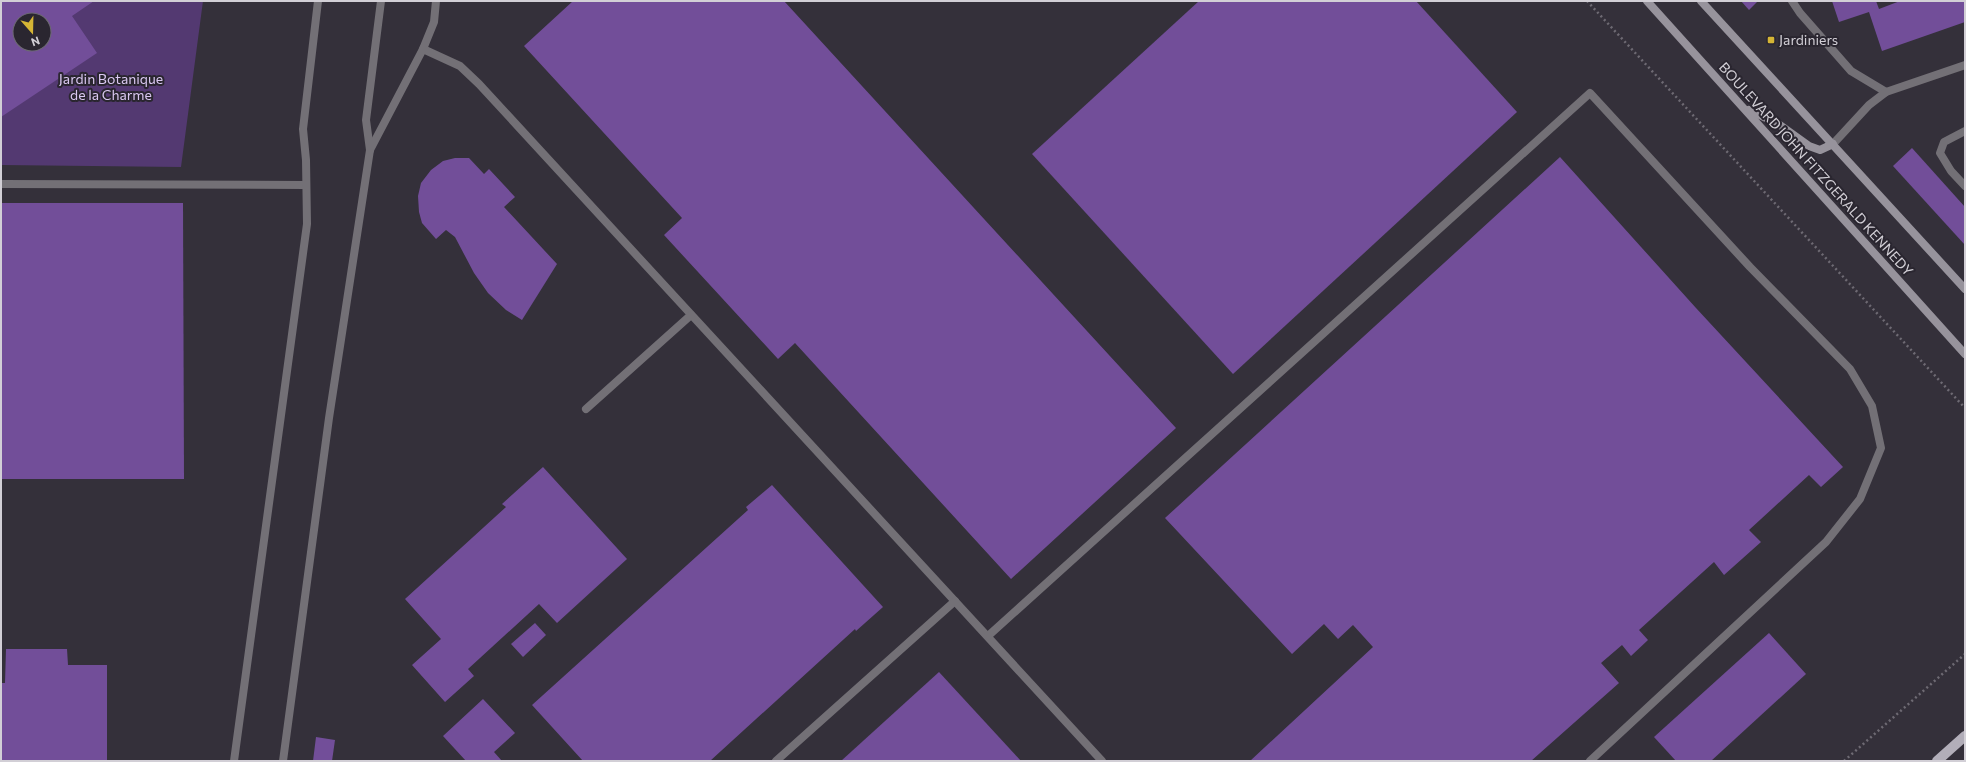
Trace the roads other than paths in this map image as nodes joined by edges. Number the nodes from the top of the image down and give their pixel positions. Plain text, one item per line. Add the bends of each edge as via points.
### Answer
1 (318, 1) edge
2 (381, 1) edge
3 (436, 1) edge
4 (1647, 1) edge
5 (1701, 1) edge
6 (1792, 1) edge
7 (423, 49) junction
8 (1965, 65) edge
9 (1886, 92) junction
10 (1746, 109) junction
11 (1965, 131) edge
12 (1833, 144) junction
13 (370, 150) junction
14 (1, 184) edge
15 (306, 186) junction
16 (1965, 186) edge
17 (1965, 289) edge
18 (691, 315) junction
19 (1965, 354) edge
20 (586, 409) dead end
21 (955, 601) junction
22 (988, 636) junction
23 (1965, 736) edge
24 (234, 761) edge
25 (283, 761) edge
26 (776, 761) edge
27 (1102, 761) edge
28 (1590, 761) edge
29 (1937, 761) edge

1 - 15 street via 303,128
2 - 13 street via 366,120
3 - 7 street via 434,22
4 - 10 main road, BOULEVARD JOHN FITZGERALD KENNEDY
5 - 12 main road, BOULEVARD JOHN FITZGERALD KENNEDY
6 - 9 street via 1851,71
7 - 13 street
7 - 18 street via 460,66 470,75
8 - 9 street
9 - 12 street
10 - 12 main road via 1777,123 1809,146 1820,150
10 - 19 main road, BOULEVARD JOHN FITZGERALD KENNEDY
11 - 16 street via 1944,142 1940,153 1951,171
12 - 17 main road, BOULEVARD JOHN FITZGERALD KENNEDY
13 - 25 street via 330,410
14 - 15 street
15 - 24 street via 307,224
18 - 20 street
18 - 21 street
21 - 22 street
21 - 26 street
22 - 27 street
22 - 28 street via 1590,93 1750,267 1850,370 1872,406 1881,448 1860,499 1826,542
23 - 29 main road

